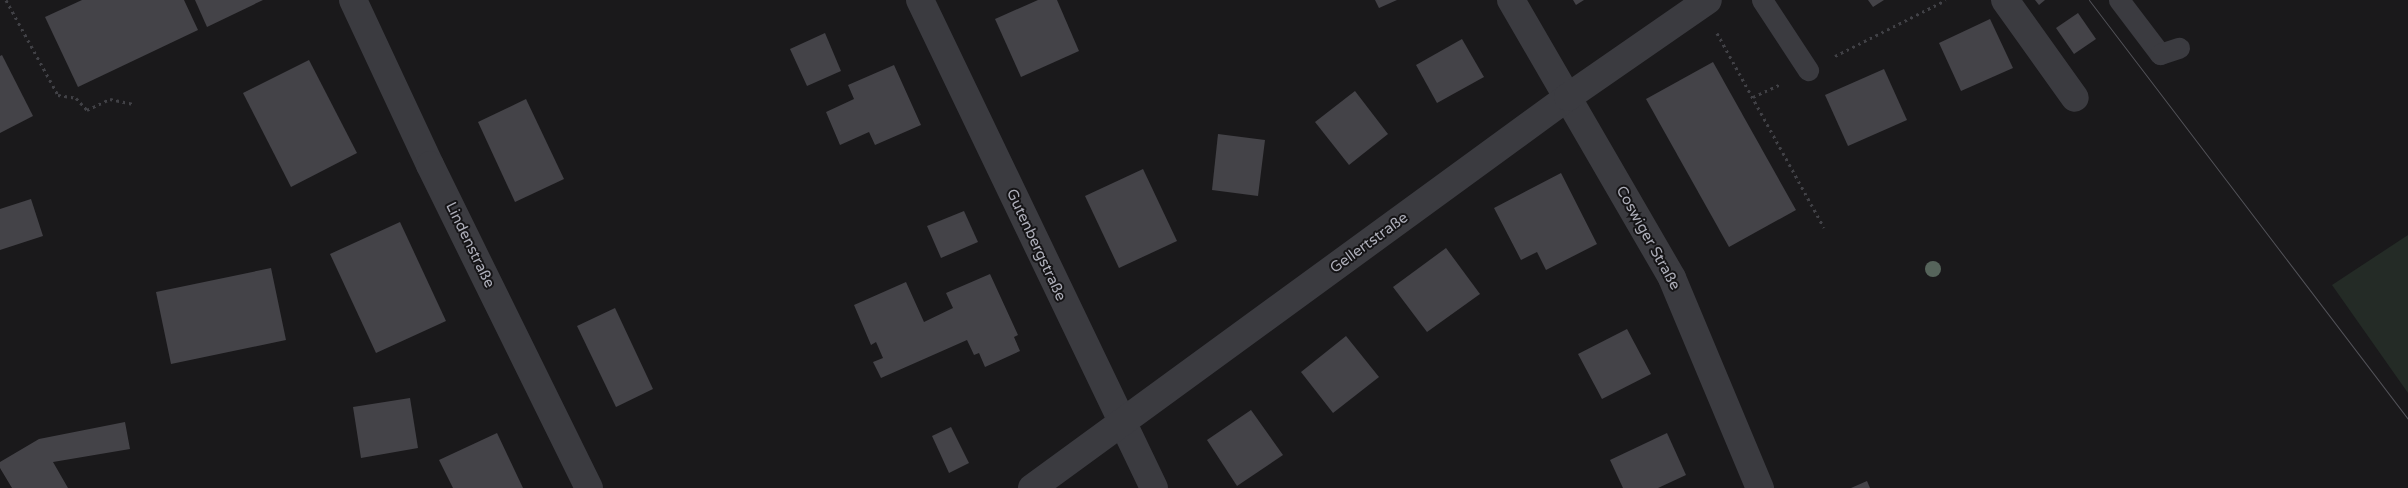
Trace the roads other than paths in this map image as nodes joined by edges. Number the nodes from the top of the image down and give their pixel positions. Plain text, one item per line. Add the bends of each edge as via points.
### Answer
1 (353, 0) edge
2 (920, 0) edge
3 (1511, 0) edge
4 (1762, 0) edge
5 (2005, 0) edge
6 (2119, 0) edge
7 (1705, 2) edge
8 (2179, 48) dead end
9 (1808, 70) road end
10 (1568, 97) junction
11 (2075, 98) dead end
12 (1121, 424) junction
13 (589, 488) edge
14 (1032, 488) edge
15 (1154, 488) edge
16 (1760, 488) edge

1 - 13 street, Lindenstraße via 430,165
2 - 12 street, Gutenbergstraße
3 - 10 street, Coswiger Straße
4 - 9 lane
5 - 11 street
6 - 8 lane via 2160,54
7 - 10 street, Gellertstraße
10 - 12 street, Gellertstraße
10 - 16 street, Coswiger Straße via 1672,278
12 - 14 street, Gellertstraße
12 - 15 street, Gutenbergstraße

